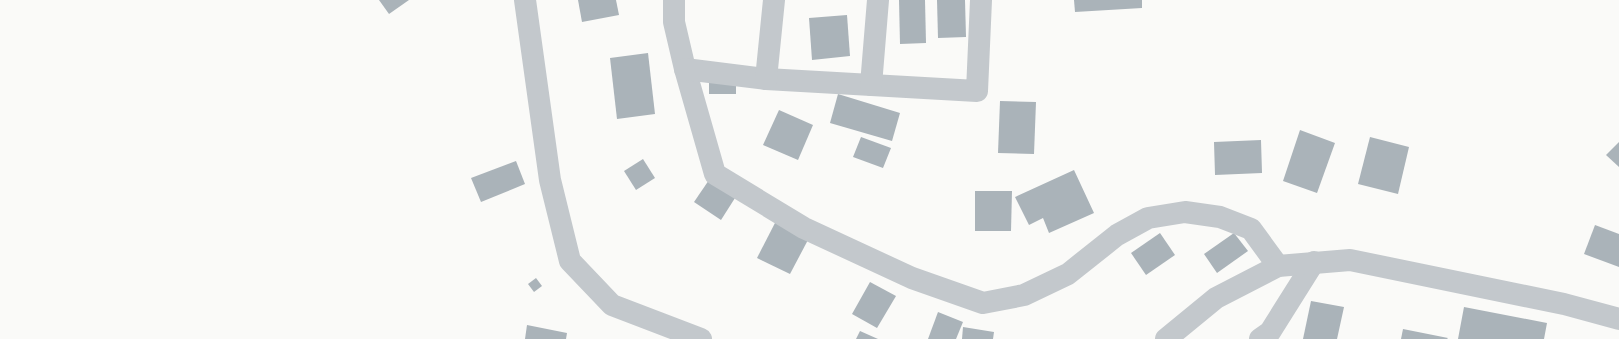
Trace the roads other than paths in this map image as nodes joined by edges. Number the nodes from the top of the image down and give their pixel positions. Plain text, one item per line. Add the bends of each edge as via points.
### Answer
1 (525, 0) edge
2 (674, 0) edge
3 (774, 0) edge
4 (878, 0) edge
5 (981, 0) edge
6 (685, 70) junction
7 (766, 79) junction
8 (871, 85) junction
9 (1314, 262) junction
10 (1278, 266) junction
11 (1619, 319) edge
12 (701, 339) edge
13 (1166, 339) edge
14 (1260, 339) edge

1 - 12 street via 550,180 570,261 612,305
2 - 6 street via 674,22
3 - 7 street
4 - 8 street
5 - 8 street via 977,91
6 - 7 street
6 - 10 street via 715,174 804,228 912,278 983,304 1024,295 1068,274 1117,236 1148,218 1185,212 1220,217 1251,228
7 - 8 street
9 - 10 street
9 - 11 street via 1350,260 1564,304
9 - 14 street via 1270,332
10 - 13 street via 1216,298

